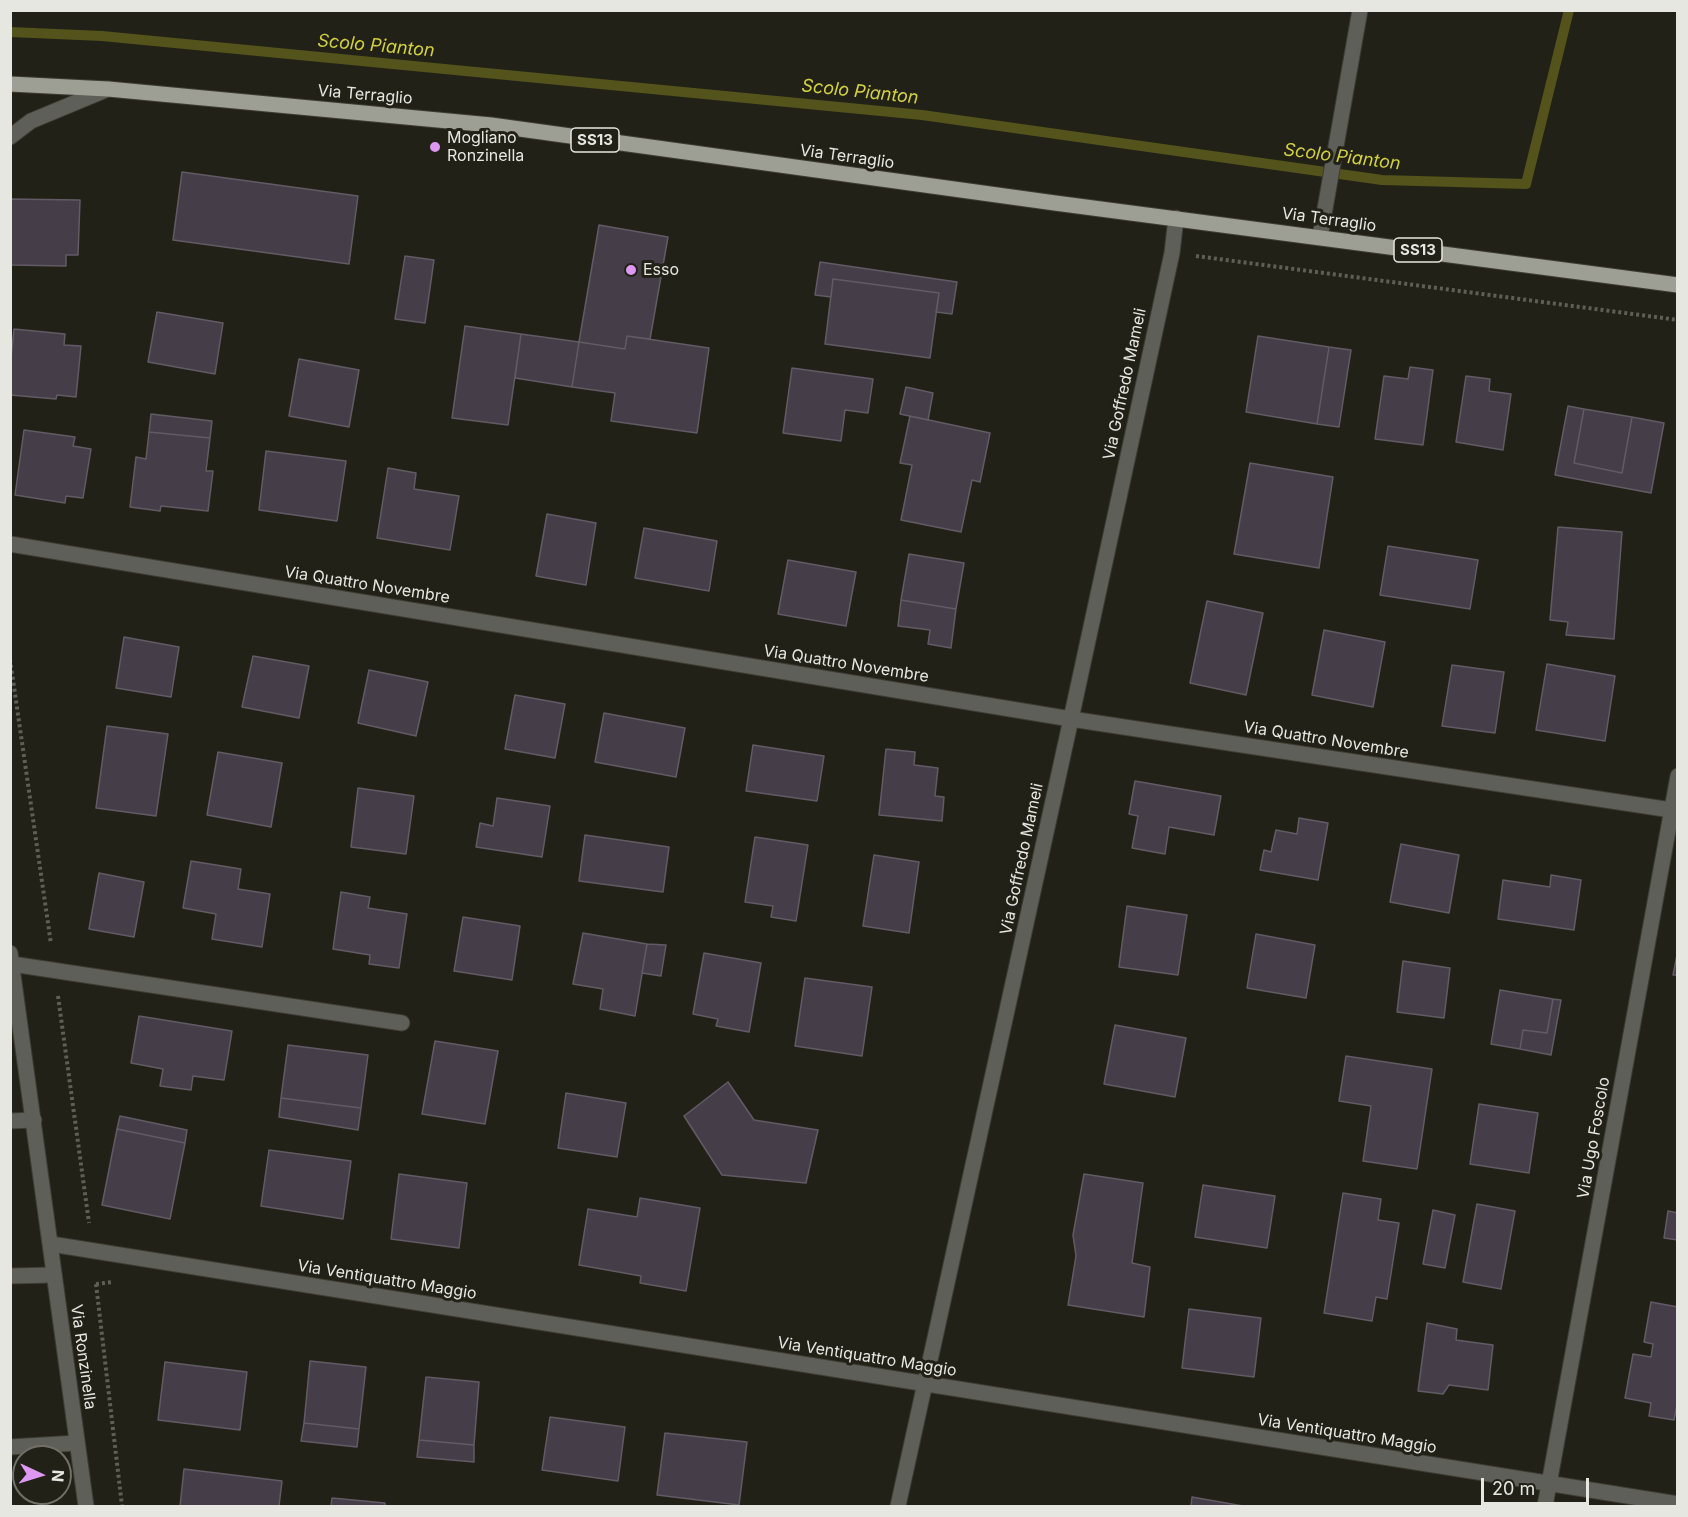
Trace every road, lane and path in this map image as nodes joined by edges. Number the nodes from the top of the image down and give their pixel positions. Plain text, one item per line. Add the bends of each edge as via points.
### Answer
1 (1360, 10) edge
2 (10, 84) edge
3 (108, 89) junction
4 (10, 137) edge
5 (1176, 218) junction
6 (1320, 237) junction
7 (1172, 253) junction
8 (1677, 285) edge
9 (1677, 320) edge
10 (10, 544) edge
11 (10, 659) edge
12 (12, 687) edge
13 (1071, 719) junction
14 (1677, 776) edge
15 (1674, 810) edge
16 (11, 958) edge
17 (55, 970) junction
18 (15, 1020) edge
19 (402, 1023) dead end
20 (34, 1120) junction
21 (10, 1121) edge
22 (51, 1244) junction
23 (92, 1251) junction
24 (54, 1275) junction
25 (10, 1276) edge
26 (924, 1385) junction
27 (77, 1443) junction
28 (10, 1446) edge
29 (1549, 1484) junction
30 (1677, 1504) edge
31 (86, 1506) edge
32 (122, 1506) edge
33 (898, 1506) edge
34 (1545, 1506) edge

1 - 6 street
2 - 3 main road, Via Terraglio / SS13
3 - 4 street via 31,121
3 - 5 main road, Via Terraglio / SS13 via 491,125
5 - 6 main road, Via Terraglio / SS13
5 - 7 street, Via Goffredo Mameli
6 - 8 main road, Via Terraglio / SS13
7 - 9 path
7 - 13 street, Via Goffredo Mameli
10 - 13 street, Via Quattro Novembre
11 - 12 path
12 - 17 path
13 - 15 street, Via Quattro Novembre
13 - 26 street, Via Goffredo Mameli
14 - 15 street, Via Ugo Foscolo
15 - 29 street, Via Ugo Foscolo
16 - 17 street
16 - 18 street, Via Ronzinella
17 - 19 street
17 - 23 path
18 - 20 street, Via Ronzinella
20 - 21 street
20 - 22 street, Via Ronzinella
22 - 23 street, Via Ventiquattro Maggio
22 - 24 street, Via Ronzinella
23 - 26 street, Via Ventiquattro Maggio
23 - 32 path
24 - 25 street
24 - 27 street, Via Ronzinella
26 - 29 street, Via Ventiquattro Maggio
26 - 33 street, Via Goffredo Mameli
27 - 28 street
27 - 31 street, Via Ronzinella
29 - 30 street, Via Ventiquattro Maggio
29 - 34 street, Via Ugo Foscolo

